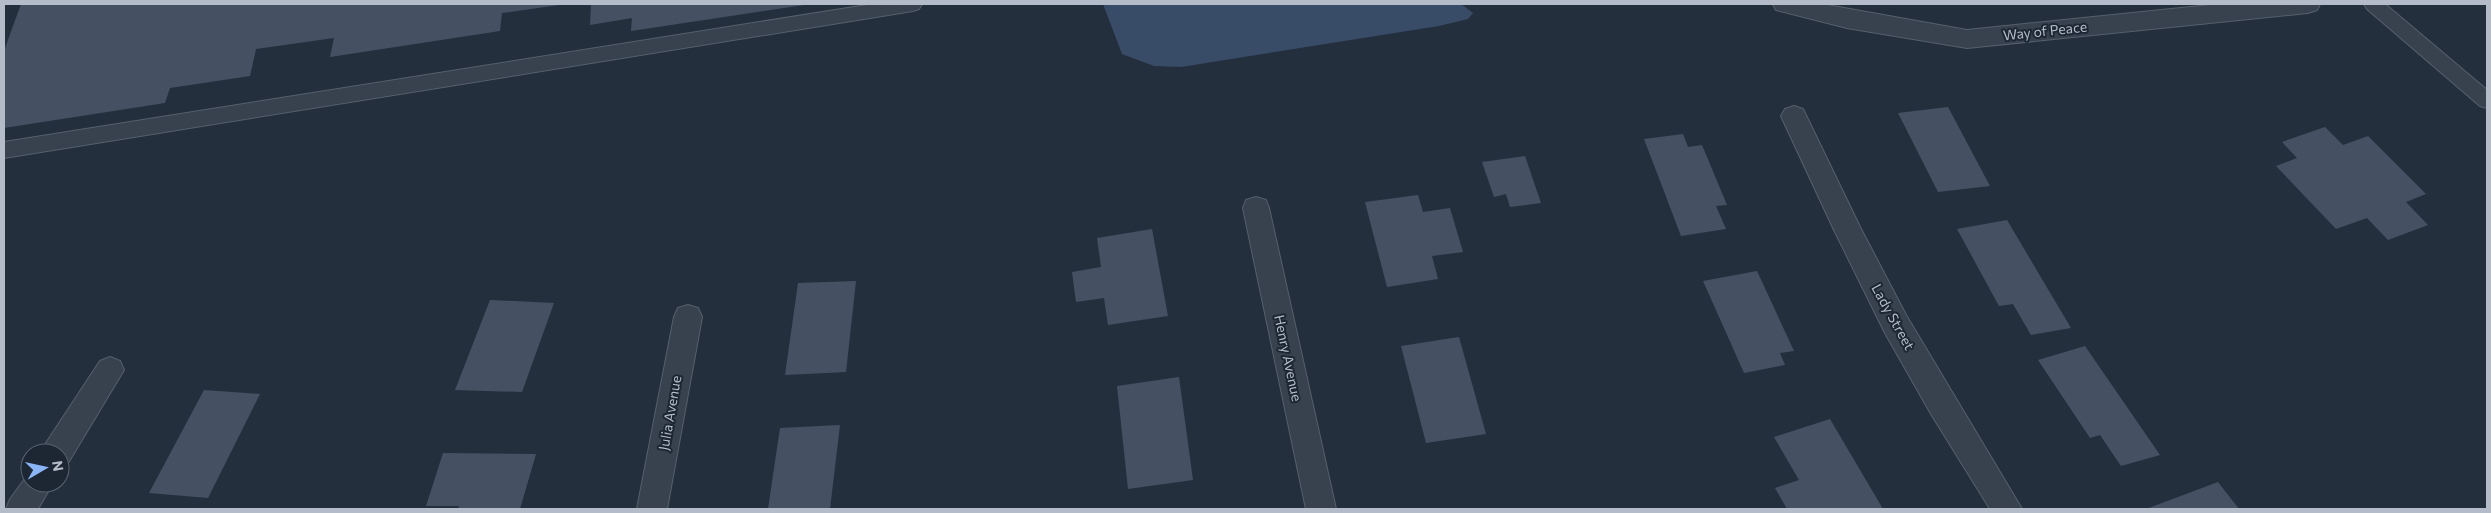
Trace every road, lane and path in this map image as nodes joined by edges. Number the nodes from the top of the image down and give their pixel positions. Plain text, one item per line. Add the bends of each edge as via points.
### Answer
1 (913, 4) edge
2 (1785, 4) edge
3 (2308, 4) edge
4 (2374, 4) edge
5 (2270, 6) edge
6 (2487, 101) edge
7 (1794, 116) dead end
8 (4, 150) edge
9 (1256, 208) dead end
10 (688, 316) dead end
11 (110, 370) dead end
12 (63, 443) edge
13 (31, 493) edge
14 (21, 509) edge
15 (652, 509) edge
16 (1321, 509) edge
17 (2007, 509) edge

1 - 8 lane
2 - 5 street, Way of Peace via 1847,19 1967,39
3 - 5 street, Way of Peace
4 - 6 lane
7 - 17 street, Lady Street via 1882,299 1942,406
9 - 16 street, Henry Avenue
10 - 15 street, Julia Avenue
11 - 12 street
13 - 14 street

